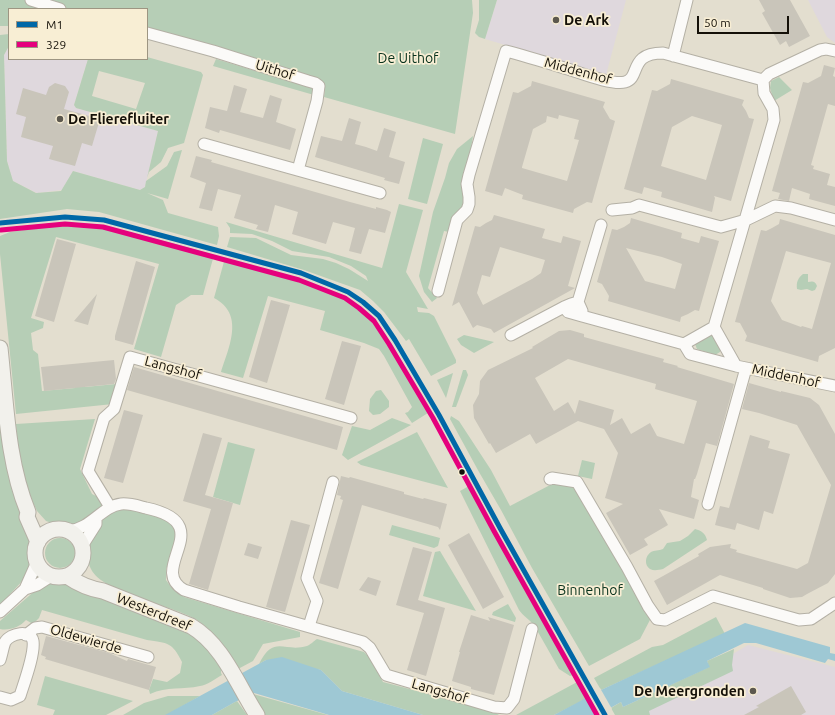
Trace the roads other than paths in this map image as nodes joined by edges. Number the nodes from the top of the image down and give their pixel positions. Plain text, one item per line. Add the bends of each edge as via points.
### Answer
1 (31, 0) edge
2 (687, 0) edge
3 (57, 8) edge
4 (148, 33) edge
5 (835, 52) edge
6 (673, 56) junction
7 (763, 80) junction
8 (204, 144) dead end
9 (298, 170) junction
10 (380, 193) dead end
11 (612, 210) dead end
12 (746, 220) junction
13 (835, 220) edge
14 (601, 225) dead end
15 (438, 291) dead end
16 (578, 302) junction
17 (564, 307) junction
18 (582, 316) junction
19 (714, 327) junction
20 (511, 335) dead end
21 (684, 344) junction
22 (0, 348) edge
23 (741, 367) junction
24 (835, 386) edge
25 (351, 418) dead end
26 (550, 479) dead end
27 (333, 482) dead end
28 (708, 504) dead end
29 (110, 507) junction
30 (28, 512) junction
31 (96, 519) junction
32 (61, 530) junction
33 (38, 542) junction
34 (82, 546) junction
35 (37, 562) junction
36 (79, 566) junction
37 (51, 576) junction
38 (67, 576) junction
39 (25, 589) junction
40 (103, 591) junction
41 (835, 603) edge
42 (0, 612) edge
43 (310, 626) junction
44 (532, 629) dead end
45 (26, 635) junction
46 (148, 657) dead end
47 (0, 660) edge
48 (0, 697) edge
49 (256, 715) edge

1 - 3 street
2 - 6 street
4 - 9 street, Uithof via 213,51 319,86
5 - 7 street via 820,50 768,74
6 - 7 street, Middenhof
6 - 15 street, Middenhof via 663,53 645,56 638,61 629,81 624,83 604,81 506,50 467,184 469,204 458,220
7 - 12 street via 764,93 773,109 774,120
8 - 9 street
9 - 10 street
11 - 12 street via 639,205 721,227
12 - 13 street via 776,206
12 - 19 street
14 - 16 street
16 - 17 street
16 - 18 street
17 - 18 street, Middenhof via 568,312
17 - 20 street
18 - 21 street, Middenhof
19 - 21 street
19 - 23 street, Middenhof
21 - 23 street, Middenhof via 690,354
22 - 30 main road via 11,455 16,479
23 - 24 street, Middenhof
23 - 28 street
25 - 29 street, Langshof via 130,357 114,409 104,418 88,471
26 - 41 street via 577,482 658,620 665,620 713,596 799,620 810,619
27 - 43 street via 307,578 316,601
29 - 31 street
29 - 43 street, Langshof via 123,503 156,510 174,519 181,529 182,536 172,577 177,586 239,607
30 - 32 main road via 43,525
30 - 33 main road via 27,517
31 - 32 street via 76,530
31 - 34 street via 96,524
32 - 33 main road via 42,537
32 - 34 main road via 79,539
33 - 35 main road via 35,555
34 - 36 main road
35 - 37 main road via 40,568
35 - 39 street
36 - 38 main road
36 - 40 main road, Westerdreef
37 - 38 main road
37 - 39 street
38 - 40 main road, Westerdreef via 73,581
39 - 42 street
40 - 49 main road, Westerdreef via 203,633 220,653
43 - 44 street, Langshof via 363,642 370,648 386,675 494,707 507,708 514,699
45 - 46 street, Oldewierde via 35,628 42,627
45 - 47 street, Oldewierde via 16,634 9,637 5,641
45 - 48 street, Oldewierde via 33,640 33,649 20,696 11,700

